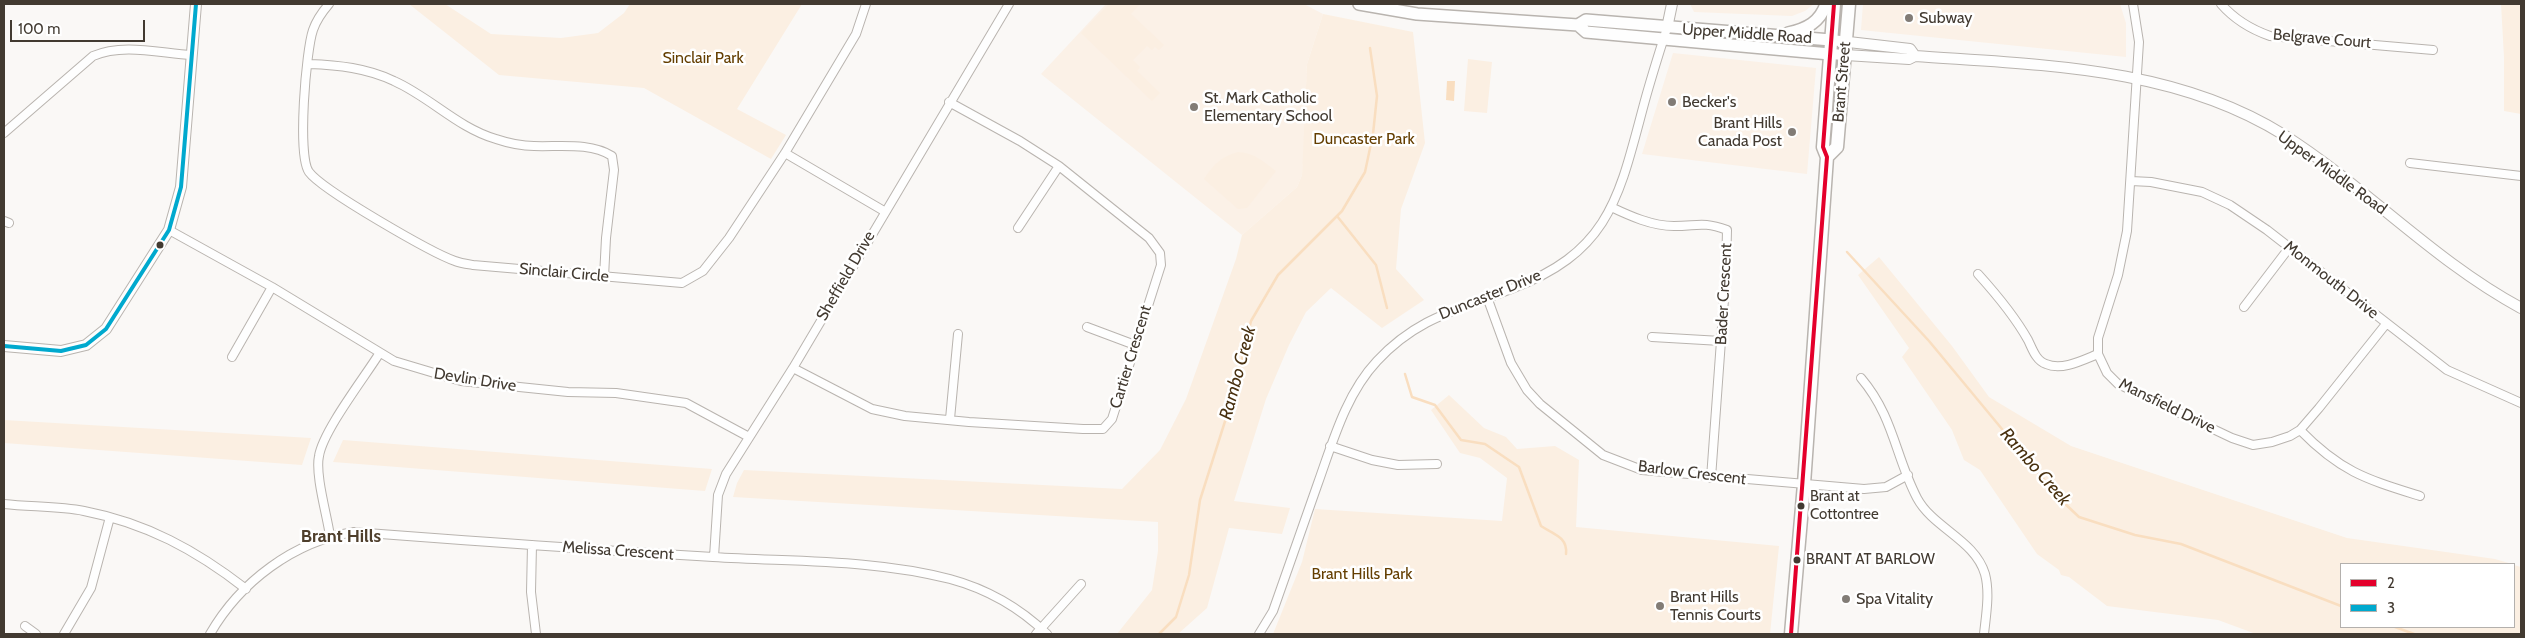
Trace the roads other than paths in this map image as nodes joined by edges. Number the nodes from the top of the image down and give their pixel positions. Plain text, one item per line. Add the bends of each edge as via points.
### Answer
1 (196, 4) edge
2 (329, 4) edge
3 (866, 4) edge
4 (1009, 4) edge
5 (1359, 4) edge
6 (1672, 4) edge
7 (1826, 4) edge
8 (1834, 4) edge
9 (1849, 4) edge
10 (2133, 4) edge
11 (2221, 4) edge
12 (1665, 33) junction
13 (1779, 35) junction
14 (1831, 40) junction
15 (1845, 42) junction
16 (2433, 50) dead end
17 (1830, 54) junction
18 (192, 55) junction
19 (1844, 55) junction
20 (1915, 56) junction
21 (308, 64) junction
22 (2137, 78) junction
23 (949, 102) junction
24 (4, 133) edge
25 (785, 153) junction
26 (1827, 157) junction
27 (2410, 163) dead end
28 (1059, 166) junction
29 (2521, 176) edge
30 (2131, 180) junction
31 (1611, 207) junction
32 (884, 211) junction
33 (1018, 228) dead end
34 (169, 230) junction
35 (2289, 248) junction
36 (1978, 274) dead end
37 (604, 277) junction
38 (272, 287) junction
39 (1487, 298) junction
40 (2244, 307) dead end
41 (2521, 308) edge
42 (2386, 324) junction
43 (1088, 327) dead end
44 (958, 334) dead end
45 (1652, 337) dead end
46 (1722, 341) junction
47 (1135, 345) junction
48 (4, 346) edge
49 (379, 354) junction
50 (2098, 354) junction
51 (232, 357) dead end
52 (793, 368) junction
53 (1861, 378) dead end
54 (2521, 403) edge
55 (950, 419) junction
56 (2300, 430) junction
57 (749, 437) junction
58 (1330, 446) junction
59 (1437, 464) dead end
60 (1908, 475) junction
61 (1711, 478) junction
62 (1804, 484) junction
63 (2420, 496) dead end
64 (4, 504) edge
65 (110, 517) junction
66 (330, 536) junction
67 (532, 545) junction
68 (714, 557) junction
69 (1082, 584) dead end
70 (246, 589) junction
71 (25, 626) dead end
72 (1038, 631) edge
73 (36, 634) edge
74 (64, 634) edge
75 (210, 634) edge
76 (536, 634) edge
77 (1048, 634) edge
78 (1259, 634) edge
79 (1791, 634) edge
80 (1984, 634) edge

1 - 18 street
2 - 21 street, Sinclair Circle via 313,30
3 - 25 street, Sinclair Circle via 856,34
4 - 23 street, Sheffield Drive
5 - 12 main road, Upper Middle Road via 1418,14 1578,25 1586,32
6 - 12 street
7 - 13 main road via 1820,18 1808,27
8 - 14 main road, Brant Street
9 - 15 main road, Brant Street
10 - 22 street via 2138,35
11 - 16 street, Belgrave Court via 2233,18 2270,36
12 - 13 main road, Upper Middle Road
12 - 17 main road, Upper Middle Road
12 - 31 street, Duncaster Drive via 1629,162
13 - 14 main road, Upper Middle Road
14 - 15 street, Upper Middle Road
14 - 17 main road, Brant Street
15 - 19 main road, Brant Street
15 - 20 street, Upper Middle Road via 1910,49
17 - 19 street, Upper Middle Road
17 - 26 main road, Brant Street via 1823,147
18 - 24 street via 113,49 93,56
18 - 34 street via 181,187
19 - 20 street, Upper Middle Road via 1909,59
19 - 26 main road, Brant Street via 1837,147
20 - 22 street, Upper Middle Road via 2043,66
21 - 37 street, Sinclair Circle via 302,147 308,172 327,188 454,261
21 - 37 street via 366,70 395,81 472,130 496,139 531,146 602,149 612,156 614,170
22 - 30 street
22 - 41 street, Upper Middle Road via 2219,103 2283,134 2449,263
23 - 28 street, Cartier Crescent
23 - 32 street, Sheffield Drive
25 - 32 street
25 - 37 street, Sinclair Circle via 730,238 703,271 682,283
26 - 62 main road, Brant Street
27 - 29 street
28 - 33 street
28 - 47 street, Cartier Crescent via 1149,238 1160,253 1161,265
30 - 35 street, Monmouth Drive via 2202,192 2230,205
30 - 50 street via 2125,246 2098,338
31 - 39 street, Duncaster Drive via 1590,239 1558,267 1534,281
31 - 46 street, Bader Crescent via 1644,222 1672,226 1707,223 1726,230 1728,246
32 - 52 street, Sheffield Drive
34 - 38 street, Devlin Drive
34 - 48 street via 106,329 86,345 61,351
35 - 40 street
35 - 42 street, Monmouth Drive
36 - 50 street via 2016,320 2043,364 2071,364
38 - 49 street, Devlin Drive
38 - 51 street
39 - 58 street, Duncaster Drive via 1451,309 1403,336 1359,384
39 - 61 street, Barlow Crescent via 1510,363 1527,390 1573,432 1604,455 1642,470
42 - 54 street, Monmouth Drive via 2447,370
42 - 56 street, Mansfield Drive
43 - 47 street
44 - 55 street
45 - 46 street
46 - 61 street, Bader Crescent
47 - 55 street, Cartier Crescent via 1112,419 1104,429
49 - 57 street, Devlin Drive via 461,381 568,392 625,394 686,403
49 - 66 street via 324,440 318,456
50 - 56 street, Mansfield Drive via 2107,373 2118,384 2232,438 2253,445 2281,439
52 - 55 street, Cartier Crescent via 872,409 905,416
52 - 57 street, Sheffield Drive
53 - 60 street via 1877,397
56 - 63 street via 2342,467
57 - 68 street, Sheffield Drive via 726,474 718,496
58 - 59 street via 1398,465
58 - 78 street, Duncaster Drive via 1273,611
60 - 62 street, Barlow Crescent via 1886,487 1875,488
60 - 80 street via 1917,498 1934,519 1969,549 1984,573 1987,596
61 - 62 street, Barlow Crescent
62 - 79 main road, Brant Street
64 - 65 street via 83,510
65 - 70 street via 135,523 165,537 223,571
65 - 74 street via 91,588
66 - 67 street, Melissa Crescent via 354,532
66 - 70 street, Melissa Crescent via 268,567
67 - 68 street, Melissa Crescent
67 - 76 street via 531,592
68 - 72 street, Melissa Crescent via 886,566 920,572 985,591 1026,614
69 - 72 street
70 - 75 street, Melissa Crescent via 228,607
71 - 73 street
72 - 77 street, Melissa Crescent

